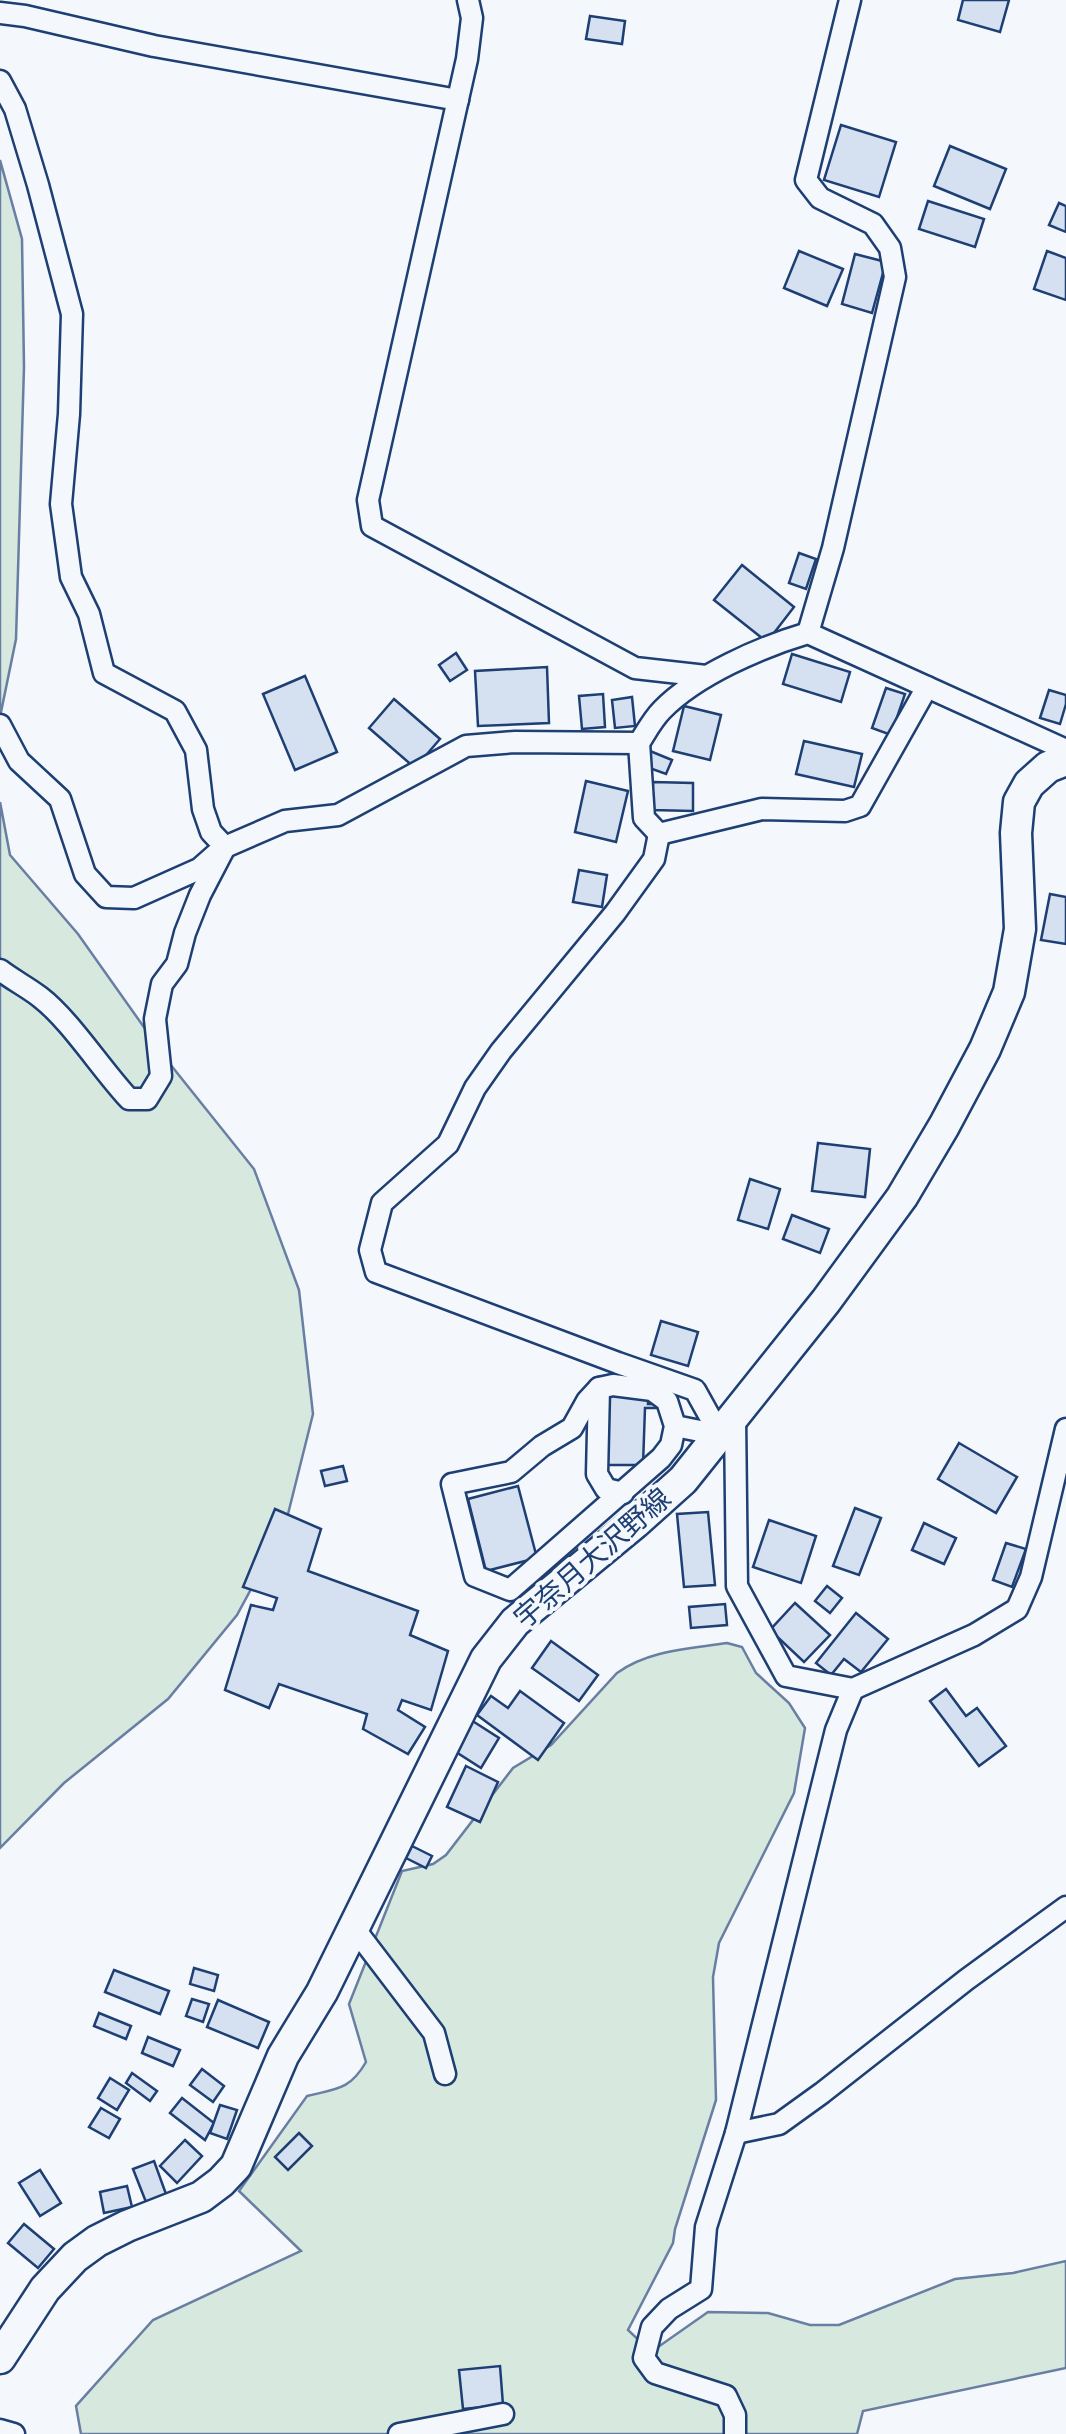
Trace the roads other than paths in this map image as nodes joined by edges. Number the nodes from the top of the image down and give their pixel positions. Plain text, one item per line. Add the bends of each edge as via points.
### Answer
1 (468, 0) edge
2 (850, 0) edge
3 (0, 14) edge
4 (0, 81) edge
5 (458, 100) junction
6 (808, 633) junction
7 (706, 676) junction
8 (928, 686) junction
9 (0, 725) edge
10 (639, 743) junction
11 (1066, 750) edge
12 (1066, 760) edge
13 (660, 834) junction
14 (224, 847) junction
15 (0, 970) edge
16 (599, 1388) junction
17 (675, 1426) junction
18 (728, 1426) junction
19 (1066, 1429) edge
20 (623, 1493) junction
21 (853, 1689) junction
22 (1066, 1907) edge
23 (354, 1928) junction
24 (445, 2074) dead end
25 (736, 2132) junction
26 (0, 2358) edge
27 (503, 2414) dead end
28 (450, 2429) edge
29 (0, 2430) edge
30 (14, 2434) edge
31 (399, 2434) edge
32 (735, 2434) edge

1 - 5 street via 472,18
2 - 6 street via 806,180 820,198 873,224 890,248 895,276
3 - 5 street
4 - 14 street via 27,147 72,314 61,504 71,577 104,673 175,711 196,750 203,810
5 - 7 street via 368,500 372,526 635,668
6 - 7 street
6 - 8 street
7 - 10 street via 662,710
8 - 11 street
8 - 13 street via 860,806 845,812 762,809
9 - 14 street via 19,761 60,799 85,874 106,897 134,898 199,869
10 - 13 street via 644,818
10 - 14 street via 466,746 338,814 284,821
12 - 18 main road, 宇奈月大沢野線 via 1048,767 1019,802 1020,929 1010,992 985,1049 902,1197
13 - 18 street via 654,859 501,1051 448,1144 382,1203 370,1250 376,1272 695,1390
14 - 15 street via 177,964 162,984 155,1018 161,1076 147,1098 129,1099 40,997
16 - 17 street via 652,1390 667,1402
16 - 20 street via 598,1474 606,1489
16 - 20 street via 572,1428 511,1472 452,1484 475,1576 510,1590
17 - 18 street
17 - 20 street via 671,1444
18 - 21 street via 737,1586 786,1676
18 - 23 main road, 宇奈月大沢野線 via 683,1480 515,1622 486,1659
19 - 21 street via 1017,1610
21 - 25 street via 836,1730
22 - 25 street via 779,2124
23 - 24 street via 434,2033
23 - 26 main road, 宇奈月大沢野線 via 284,2056 236,2166 201,2197 127,2226 75,2257 45,2289
25 - 32 street via 706,2227 702,2288 652,2327 644,2358 655,2372 726,2396
27 - 28 street
28 - 31 street
29 - 30 street

